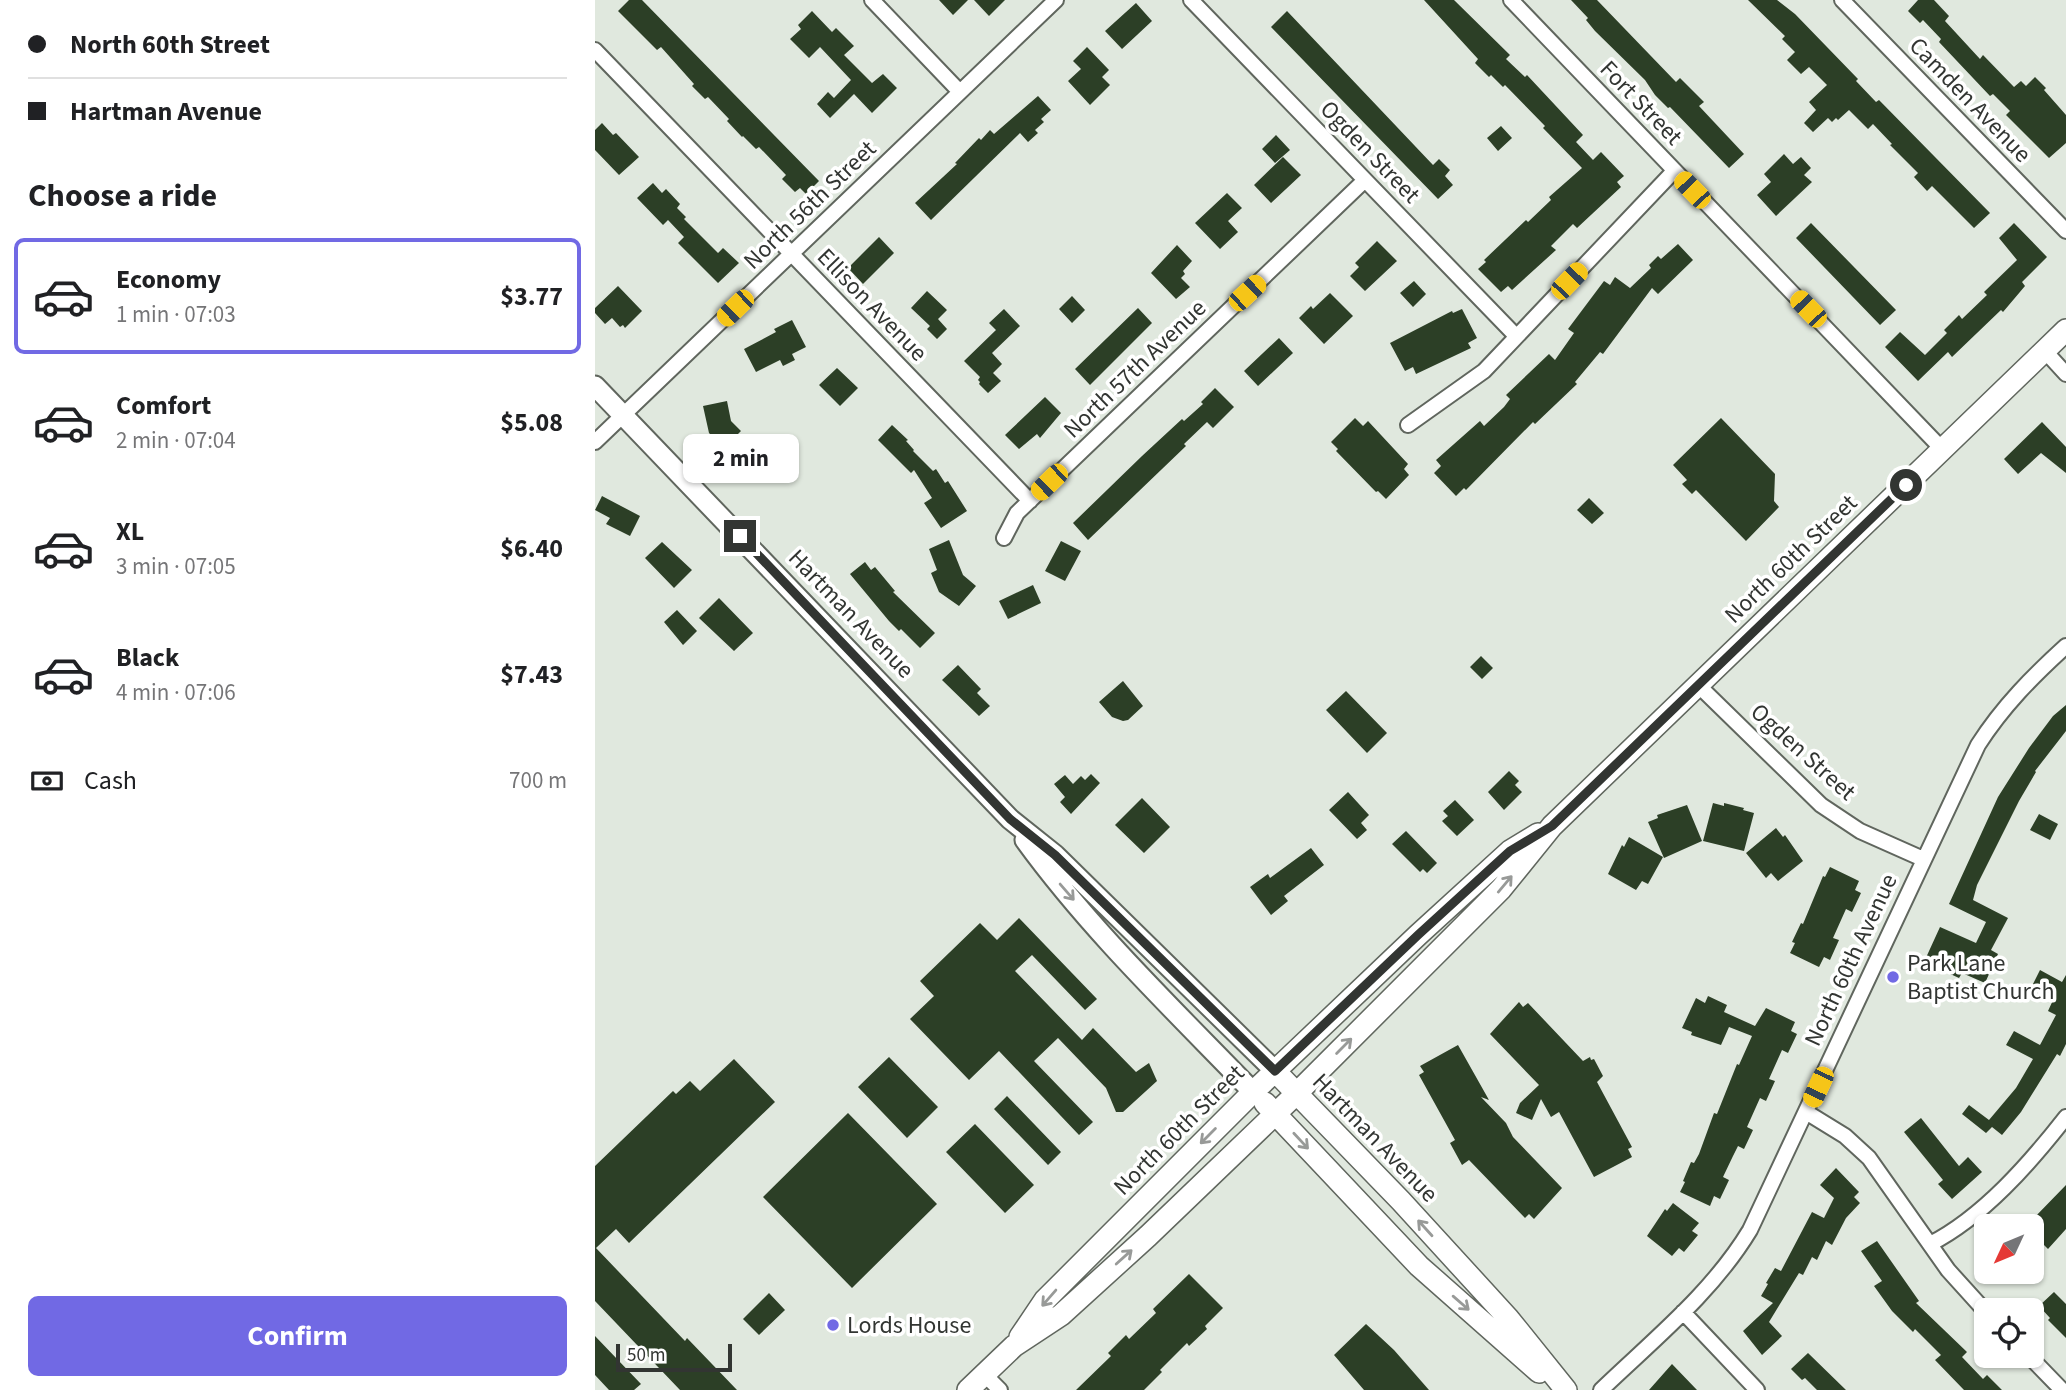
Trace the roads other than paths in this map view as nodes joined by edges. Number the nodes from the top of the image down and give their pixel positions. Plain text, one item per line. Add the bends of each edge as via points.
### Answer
1 (872, 0) edge
2 (1056, 0) edge
3 (1192, 0) edge
4 (1511, 0) edge
5 (1842, 0) edge
6 (595, 50) edge
7 (960, 92) junction
8 (1674, 171) junction
9 (1365, 180) junction
10 (2066, 231) edge
11 (791, 254) junction
12 (2066, 330) edge
13 (1516, 336) junction
14 (2045, 350) junction
15 (2066, 374) edge
16 (595, 386) edge
17 (623, 415) junction
18 (1408, 425) dead end
19 (595, 442) edge
20 (1943, 450) junction
21 (1030, 500) junction
22 (1004, 538) dead end
23 (2066, 646) edge
24 (1699, 685) junction
25 (1010, 819) junction
26 (1552, 826) junction
27 (1923, 859) junction
28 (1275, 1071) junction
29 (1253, 1092) junction
30 (1296, 1094) junction
31 (1806, 1112) junction
32 (1275, 1114) junction
33 (2066, 1117) edge
34 (1930, 1244) junction
35 (1974, 1298) edge
36 (1683, 1312) junction
37 (1014, 1346) junction
38 (2041, 1368) edge
39 (984, 1374) junction
40 (968, 1390) edge
41 (1000, 1390) edge
42 (1559, 1390) edge
43 (1566, 1390) edge
44 (1601, 1390) edge
45 (1757, 1390) edge
46 (2062, 1390) edge

1 - 7 street
2 - 7 street, North 56th Street
3 - 9 street, Ogden Street
4 - 8 street, Fort Street
5 - 10 street, Camden Avenue
6 - 11 street, Ellison Avenue
7 - 11 street, North 56th Street
8 - 13 street
8 - 20 street, Fort Street
9 - 13 street, Ogden Street
9 - 21 street, North 57th Avenue
11 - 17 street, North 56th Street
11 - 21 street, Ellison Avenue
12 - 14 main road, North 60th Street
13 - 18 street via 1485,371
14 - 15 street
14 - 20 main road, North 60th Street
16 - 17 street, Hartman Avenue
17 - 19 street, North 56th Street
17 - 25 street, Hartman Avenue
20 - 24 main road, North 60th Street
21 - 22 street, North 57th Avenue
23 - 27 street, North 60th Avenue via 2023,685 1994,720 1966,766
24 - 26 main road, North 60th Street
24 - 27 street, Ogden Street via 1821,805 1860,831
25 - 28 street, Hartman Avenue via 1055,855
25 -> 29 street, Hartman Avenue via 1044,866 1132,966
26 - 28 main road, North 60th Street via 1510,851
30 -> 26 main road, North 60th Street via 1501,889
27 - 31 street, North 60th Avenue
28 - 29 main road, North 60th Street
28 - 30 main road, Hartman Avenue
29 - 32 main road, Hartman Avenue
29 -> 37 main road, North 60th Street via 1045,1300
30 - 32 main road, North 60th Street
43 -> 30 main road, Hartman Avenue via 1508,1318
31 - 34 street via 1870,1158
31 - 36 street, North 60th Avenue via 1745,1239
37 -> 32 main road, North 60th Street via 1061,1315
32 -> 42 main road, Hartman Avenue via 1419,1266
33 - 34 street via 2004,1188
34 - 35 street
36 - 44 street, North 60th Avenue
36 - 45 street
37 - 39 main road, North 60th Street
38 - 46 street
39 - 40 main road, North 60th Street
39 - 41 street

